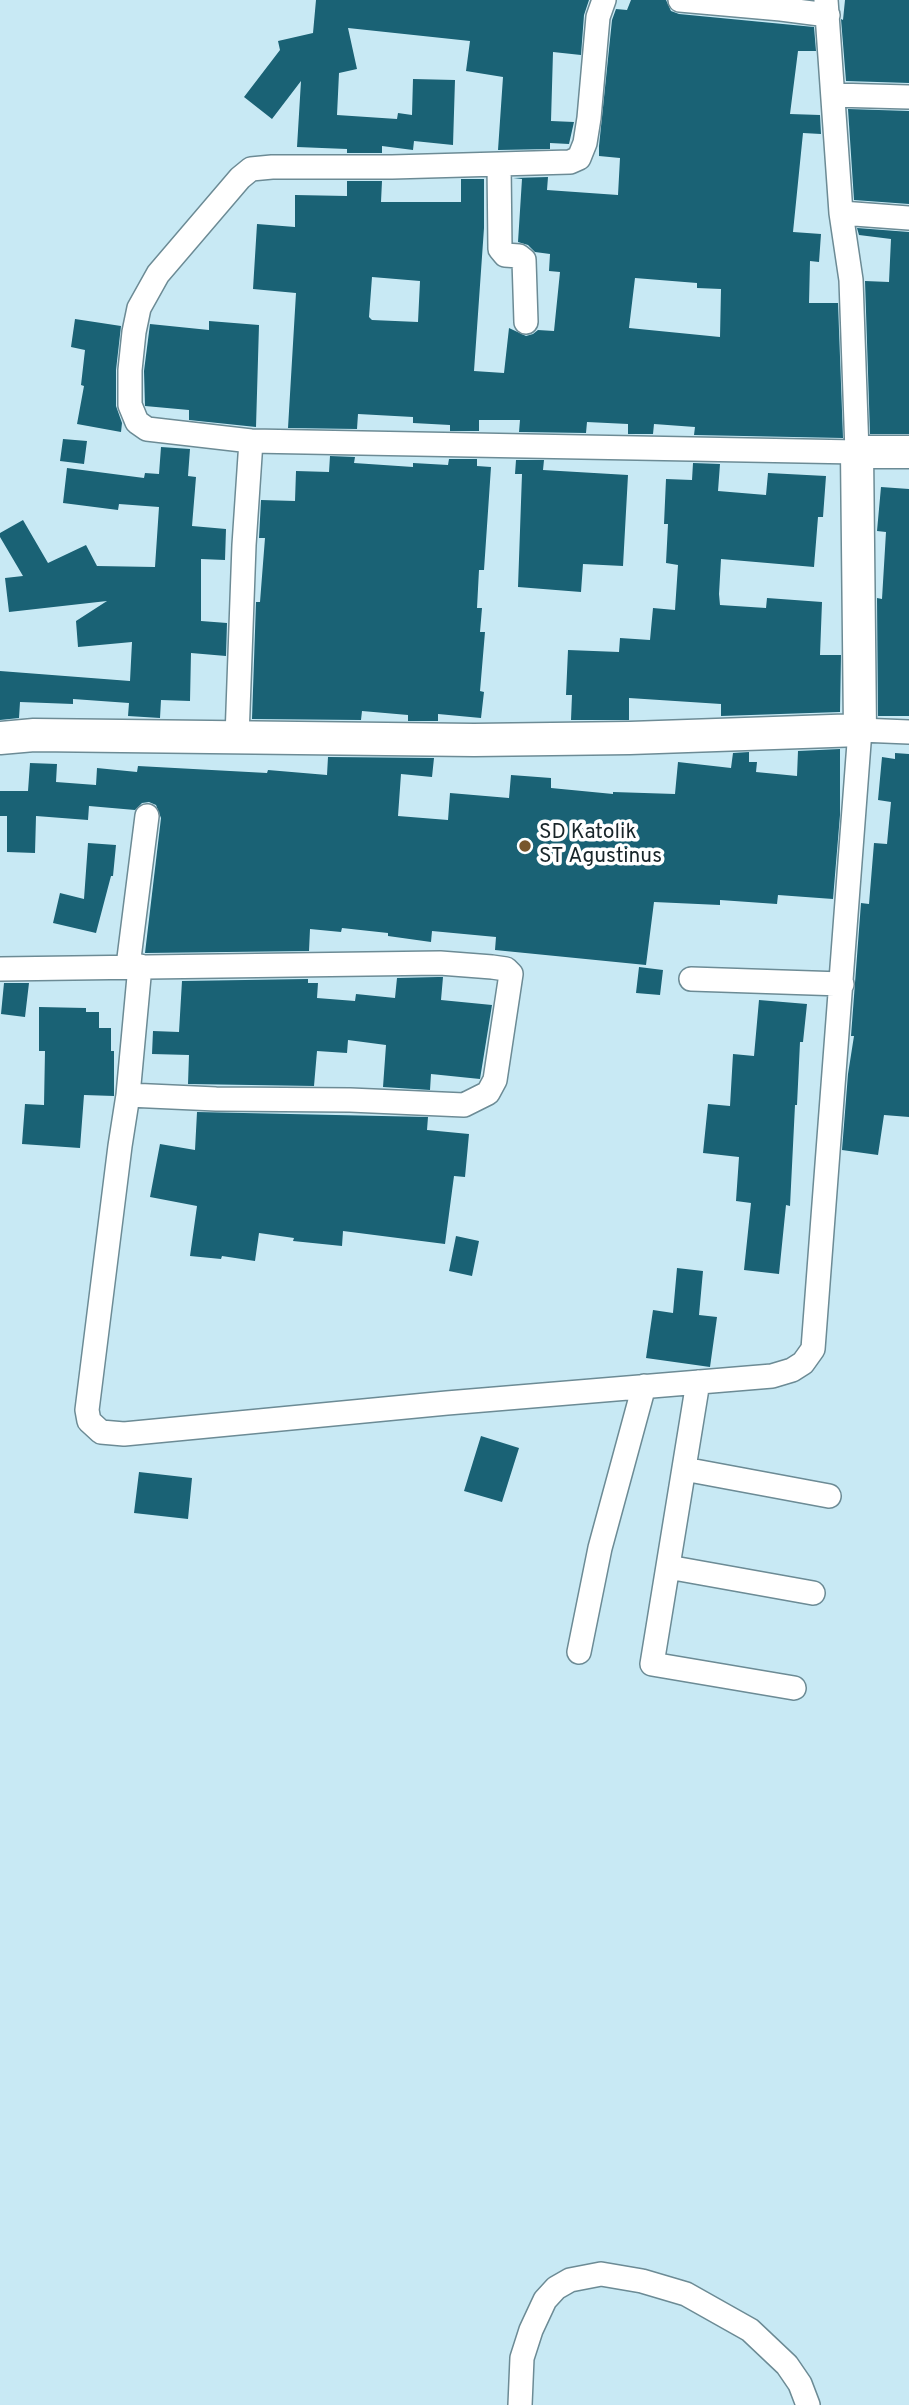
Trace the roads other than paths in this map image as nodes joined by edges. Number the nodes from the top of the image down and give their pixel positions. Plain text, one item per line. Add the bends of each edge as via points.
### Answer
1 (604, 0) edge
2 (680, 0) edge
3 (827, 8) edge
4 (833, 95) junction
5 (909, 97) edge
6 (499, 164) junction
7 (841, 213) junction
8 (909, 218) edge
9 (526, 322) dead end
10 (251, 441) junction
11 (857, 452) junction
12 (909, 452) edge
13 (860, 730) junction
14 (909, 732) edge
15 (237, 737) junction
16 (0, 738) edge
17 (147, 816) dead end
18 (134, 966) junction
19 (0, 969) edge
20 (691, 979) dead end
21 (842, 984) junction
22 (128, 1095) junction
23 (698, 1382) junction
24 (644, 1386) junction
25 (684, 1469) junction
26 (829, 1496) dead end
27 (668, 1567) junction
28 (813, 1593) dead end
29 (579, 1652) dead end
30 (794, 1688) dead end
31 (520, 2405) edge
32 (807, 2405) edge

1 - 6 street via 598,16 589,118 579,158
2 - 3 street
3 - 4 street
4 - 5 street
4 - 7 street
6 - 9 street via 500,248 505,256 524,260
6 - 10 street via 251,169 222,196 158,274 139,308 130,405 137,422 147,429
7 - 8 street
7 - 11 street via 851,280
10 - 11 street
10 - 15 street
11 - 12 street
11 - 13 street
13 - 14 street
13 - 15 street via 591,738
13 - 21 street
15 - 16 street
17 - 18 street
18 - 19 street
18 - 22 street
18 - 22 street via 440,963 506,969 511,978 495,1080 488,1093 464,1105
20 - 21 street
21 - 23 street via 813,1349 803,1363 772,1376
22 - 24 street via 87,1410 89,1421 101,1432 124,1434
23 - 24 street
23 - 25 street
24 - 29 street via 600,1548
25 - 26 street
25 - 27 street
27 - 28 street
27 - 30 street via 652,1664
31 - 32 street via 522,2358 545,2300 569,2280 601,2274 686,2294 750,2330 787,2365

